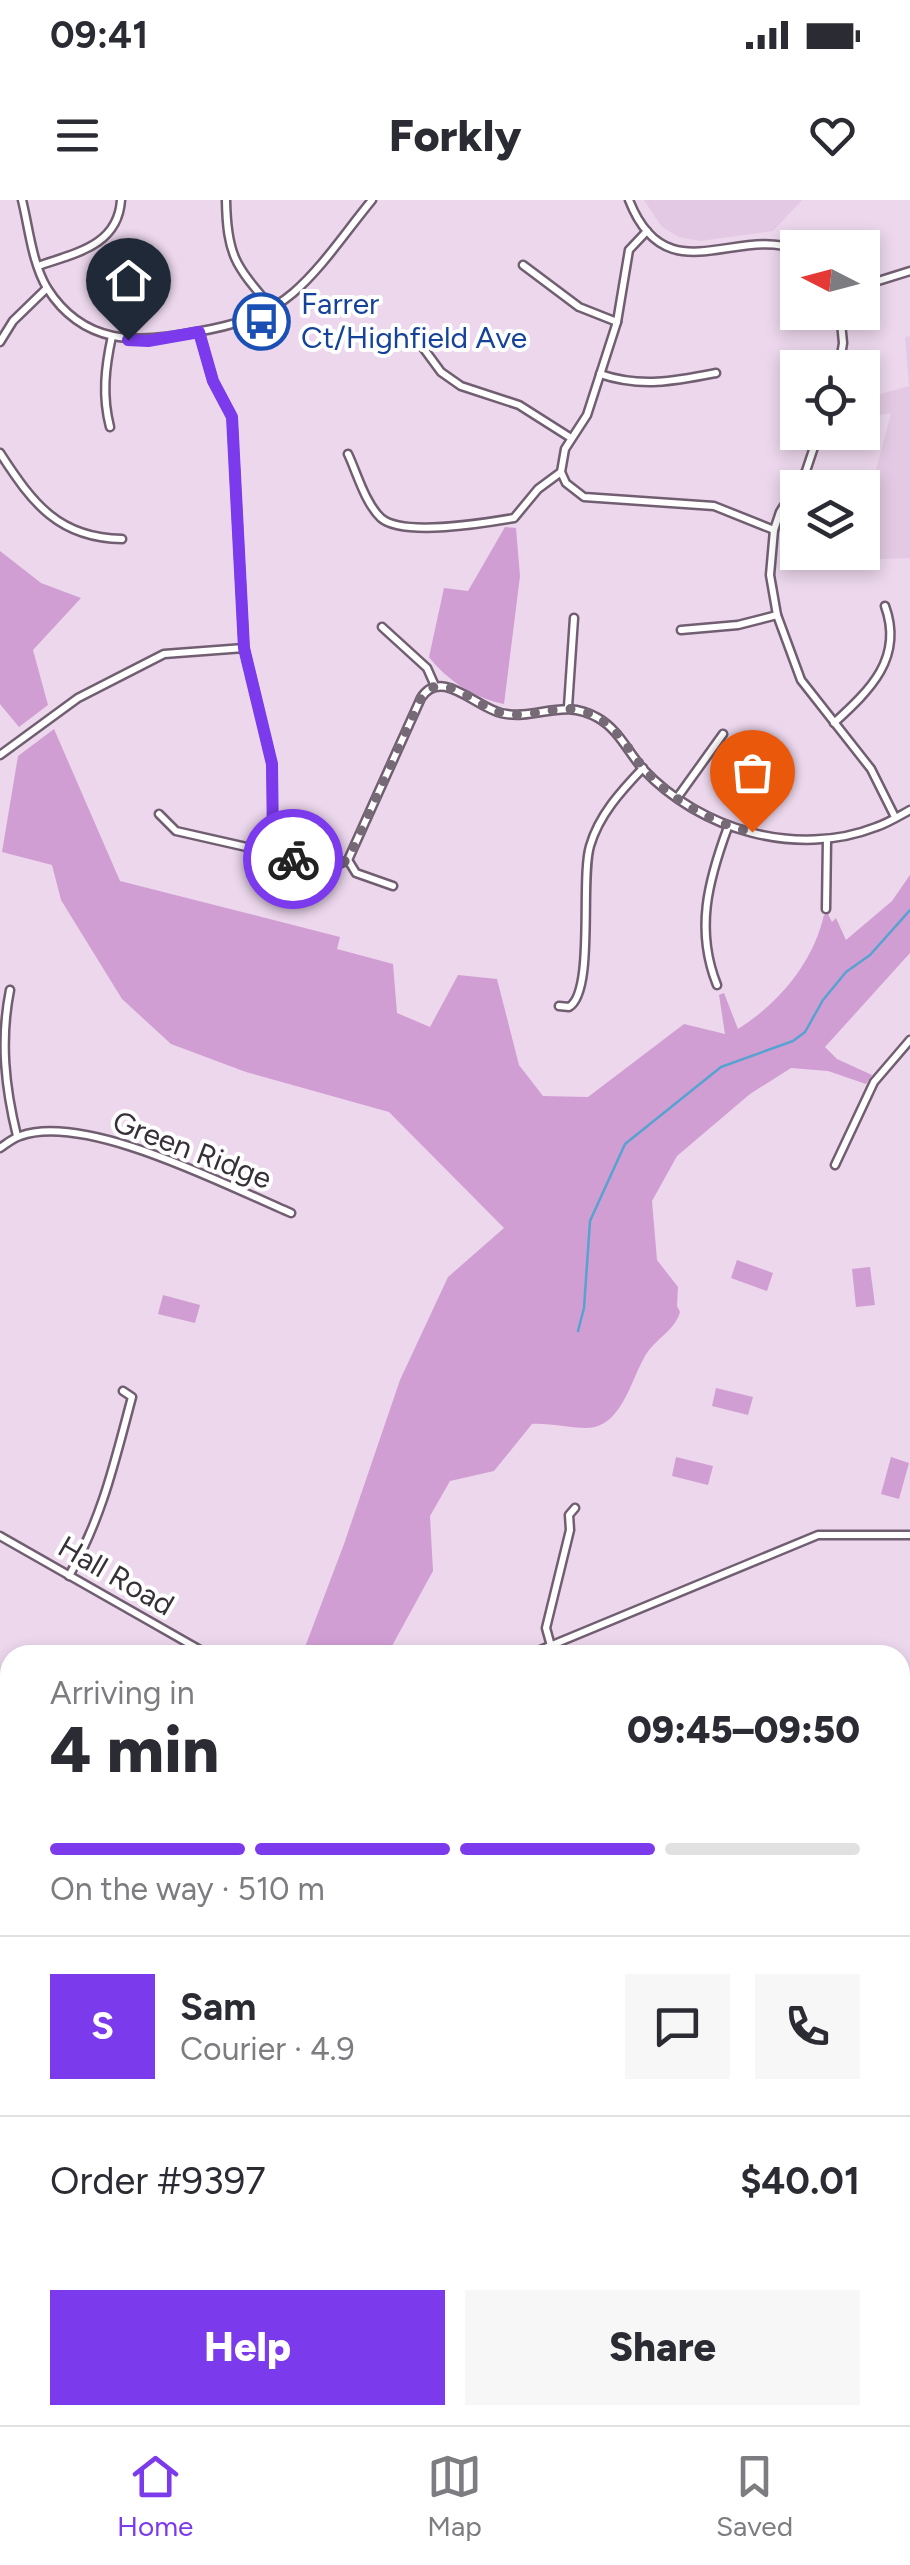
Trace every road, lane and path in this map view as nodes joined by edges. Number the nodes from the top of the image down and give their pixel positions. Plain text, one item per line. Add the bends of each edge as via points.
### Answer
1 (22, 200) edge
2 (121, 200) edge
3 (226, 200) edge
4 (372, 200) edge
5 (629, 200) edge
6 (648, 232) junction
7 (780, 244) edge
8 (523, 265) dead end
9 (38, 266) junction
10 (910, 271) edge
11 (880, 280) edge
12 (47, 288) junction
13 (272, 308) junction
14 (616, 322) junction
15 (199, 332) junction
16 (112, 336) junction
17 (416, 338) dead end
18 (0, 342) edge
19 (716, 373) dead end
20 (600, 374) junction
21 (110, 427) dead end
22 (571, 438) junction
23 (813, 450) edge
24 (0, 453) edge
25 (348, 454) dead end
26 (560, 472) junction
27 (774, 530) junction
28 (122, 539) dead end
29 (885, 606) dead end
30 (777, 615) junction
31 (574, 618) dead end
32 (382, 626) dead end
33 (681, 630) dead end
34 (244, 648) junction
35 (435, 686) junction
36 (568, 707) junction
37 (834, 723) junction
38 (722, 734) dead end
39 (0, 756) edge
40 (643, 768) junction
41 (677, 798) junction
42 (910, 810) edge
43 (159, 814) dead end
44 (895, 818) junction
45 (728, 827) junction
46 (827, 839) junction
47 (273, 843) junction
48 (348, 860) junction
49 (392, 886) dead end
50 (826, 909) dead end
51 (717, 986) dead end
52 (10, 990) dead end
53 (559, 1006) dead end
54 (910, 1040) edge
55 (17, 1136) junction
56 (0, 1148) edge
57 (835, 1165) dead end
58 (291, 1212) dead end
59 (123, 1391) dead end
60 (142, 1395) dead end
61 (132, 1397) junction
62 (560, 1513) dead end
63 (910, 1535) edge
64 (0, 1536) edge
65 (69, 1576) junction
66 (191, 1645) edge
67 (552, 1645) edge
68 (554, 1645) edge

1 - 9 street
2 - 9 street via 116,223 102,240
3 - 13 street via 234,262
4 - 13 street via 303,283
5 - 6 street
6 - 7 street via 693,254
6 - 14 street via 629,250
8 - 14 street via 579,307
9 - 12 street
10 - 11 street
12 - 16 street via 76,319
12 - 18 street
13 - 15 street
14 - 20 street
15 - 16 street via 148,341
15 - 34 street via 232,417
16 - 21 street via 105,406
17 - 22 street via 460,386 519,405
19 - 20 street via 644,384
20 - 22 street via 587,415
22 - 26 street
23 - 27 street
24 - 28 street via 66,529
25 - 26 street via 373,508 395,526 514,518
26 - 27 street via 584,497 714,506
27 - 30 street via 770,575
29 - 37 street via 892,626 884,664 874,684
30 - 33 street
30 - 37 street via 802,680
31 - 36 street
32 - 35 street via 427,668
34 - 39 street via 164,654 78,698
34 - 47 street via 272,764
35 - 36 street via 505,714
35 - 48 street via 421,698
36 - 40 street via 604,721
37 - 44 street via 871,769
38 - 41 street
40 - 41 street
40 - 53 street via 602,817 590,845 578,997
41 - 45 street
42 - 44 street
43 - 47 street via 176,831 255,849
44 - 46 street
45 - 46 street via 777,838
45 - 51 street via 704,910
46 - 50 street
47 - 48 street via 282,856 328,868
48 - 49 street via 356,873
52 - 55 street via 3,1079
54 - 57 street via 874,1082
55 - 56 street
55 - 58 street, Green Ridge via 67,1131 103,1139
59 - 61 street
60 - 61 street
61 - 65 street via 104,1504
62 - 67 street via 572,1511 546,1628
63 - 68 street via 818,1535
64 - 65 street, Hall Road
65 - 66 street, Hall Road

